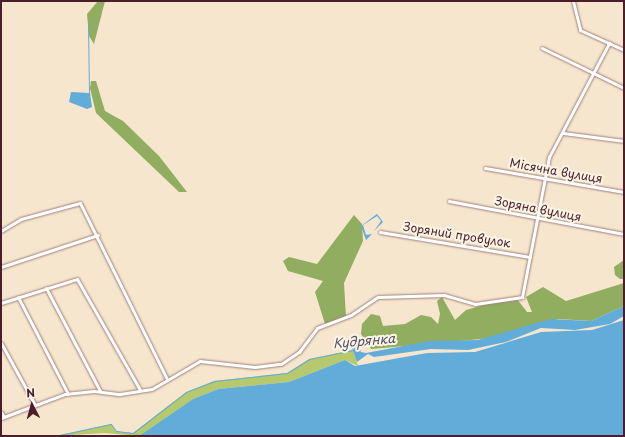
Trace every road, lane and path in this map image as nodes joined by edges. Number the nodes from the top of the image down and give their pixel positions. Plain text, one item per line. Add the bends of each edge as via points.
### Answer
1 (573, 1) edge
2 (610, 43) junction
3 (542, 48) dead end
4 (624, 50) edge
5 (594, 74) junction
6 (624, 88) edge
7 (563, 133) junction
8 (624, 141) edge
9 (485, 168) dead end
10 (544, 178) junction
11 (624, 192) edge
12 (449, 201) dead end
13 (536, 217) junction
14 (1, 231) edge
15 (380, 232) dead end
16 (624, 234) edge
17 (98, 235) junction
18 (530, 257) junction
19 (1, 267) edge
20 (46, 288) junction
21 (18, 297) junction
22 (1, 303) edge
23 (1, 343) edge
24 (167, 379) junction
25 (100, 391) junction
26 (141, 391) junction
27 (68, 394) junction
28 (35, 405) junction
29 (1, 412) edge
30 (3, 418) edge

1 - 2 street via 580,30
2 - 4 street
2 - 5 street
3 - 5 street
5 - 6 street
5 - 7 street
7 - 8 street
7 - 10 street via 552,149
9 - 10 street, Місячна вулиця
10 - 11 street, Місячна вулиця
10 - 13 street
12 - 13 street, Зоряна вулиця
13 - 16 street, Зоряна вулиця
13 - 18 street
14 - 17 street via 21,219 76,202 80,203
15 - 18 street, Зоряний провулок
17 - 19 street
17 - 24 street
18 - 24 street via 522,297 475,304 449,296 376,298 351,315 317,328 299,352 281,364 256,367 200,361
20 - 21 street
20 - 25 street
20 - 26 street via 77,279
21 - 22 street
21 - 27 street
23 - 28 street
24 - 26 street via 157,387
25 - 26 street
25 - 27 street
27 - 28 street
28 - 30 street
29 - 30 street

